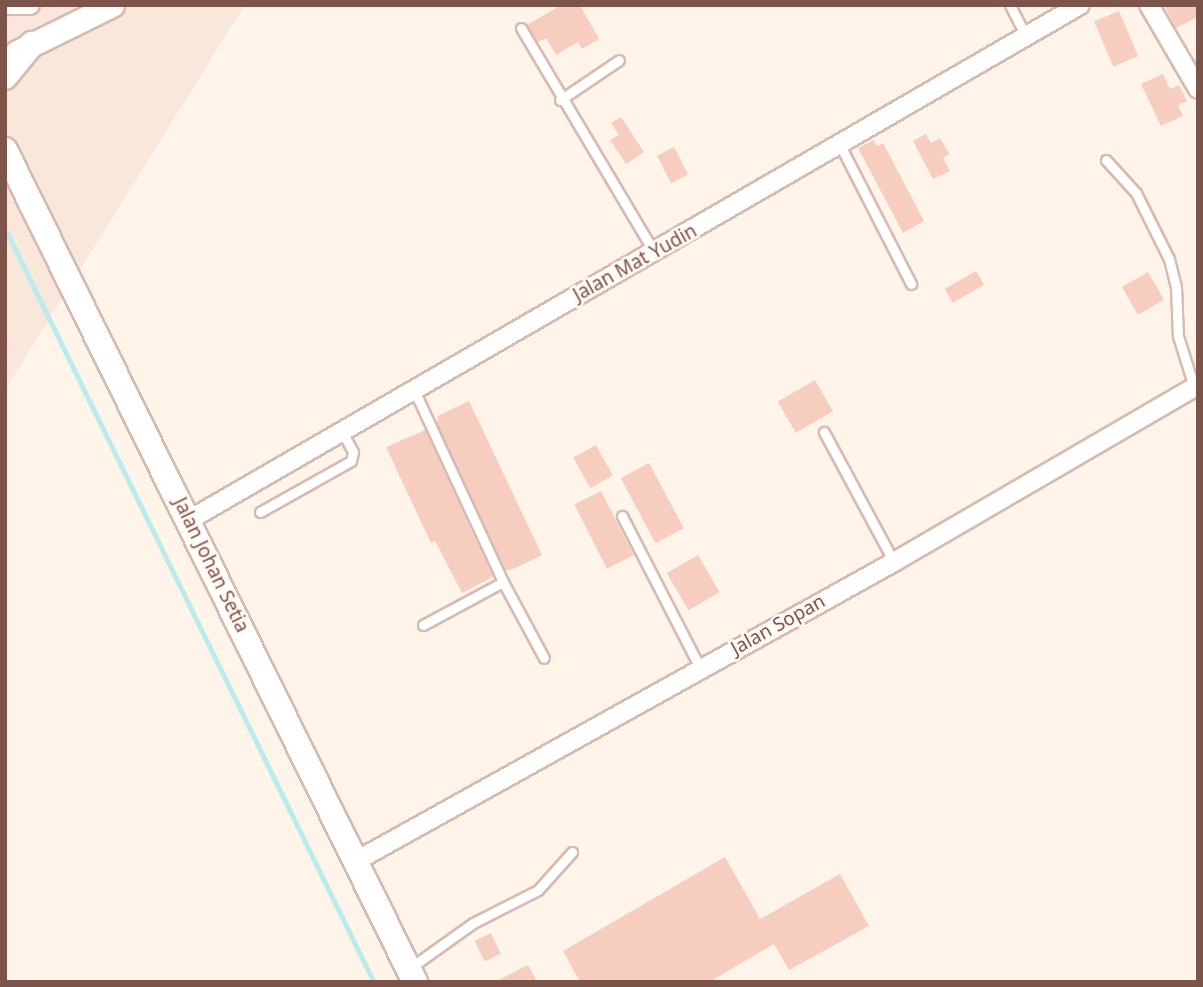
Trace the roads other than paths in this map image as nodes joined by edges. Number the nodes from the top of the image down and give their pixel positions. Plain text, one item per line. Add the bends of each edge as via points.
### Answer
1 (9, 5) edge
2 (30, 5) edge
3 (112, 5) edge
4 (1010, 5) edge
5 (1080, 5) edge
6 (1149, 5) edge
7 (521, 28) dead end
8 (1026, 36) junction
9 (32, 44) junction
10 (5, 45) edge
11 (5, 58) edge
12 (619, 60) dead end
13 (5, 77) edge
14 (1198, 89) edge
15 (560, 100) junction
16 (840, 145) junction
17 (5, 150) edge
18 (1106, 160) dead end
19 (654, 252) junction
20 (911, 284) dead end
21 (1196, 389) edge
22 (414, 390) junction
23 (342, 431) junction
24 (824, 432) dead end
25 (260, 512) dead end
26 (622, 516) dead end
27 (189, 520) junction
28 (894, 562) junction
29 (503, 582) junction
30 (423, 625) dead end
31 (544, 658) dead end
32 (699, 668) junction
33 (572, 852) dead end
34 (356, 861) junction
35 (412, 975) edge

1 - 2 street
3 - 9 street
4 - 8 lane
5 - 8 street, Jalan Mat Yudin
6 - 14 street
7 - 15 lane
8 - 16 street, Jalan Mat Yudin
9 - 10 main road
9 - 11 street
9 - 13 main road
12 - 15 lane
15 - 19 lane
16 - 19 street, Jalan Mat Yudin
16 - 20 lane
17 - 27 main road, Jalan Johan Setia
18 - 21 lane via 1136,193 1168,259 1176,287 1178,336
19 - 22 street, Jalan Mat Yudin
21 - 28 street, Jalan Sopan
22 - 23 street, Jalan Mat Yudin
22 - 29 lane
23 - 25 lane via 353,452 351,461
23 - 27 street, Jalan Mat Yudin
24 - 28 lane
26 - 32 lane
27 - 34 main road, Jalan Johan Setia
28 - 32 street, Jalan Sopan
29 - 30 lane
29 - 31 lane
32 - 34 street, Jalan Sopan
33 - 35 lane via 538,890 473,923
34 - 35 main road, Jalan Johan Setia

